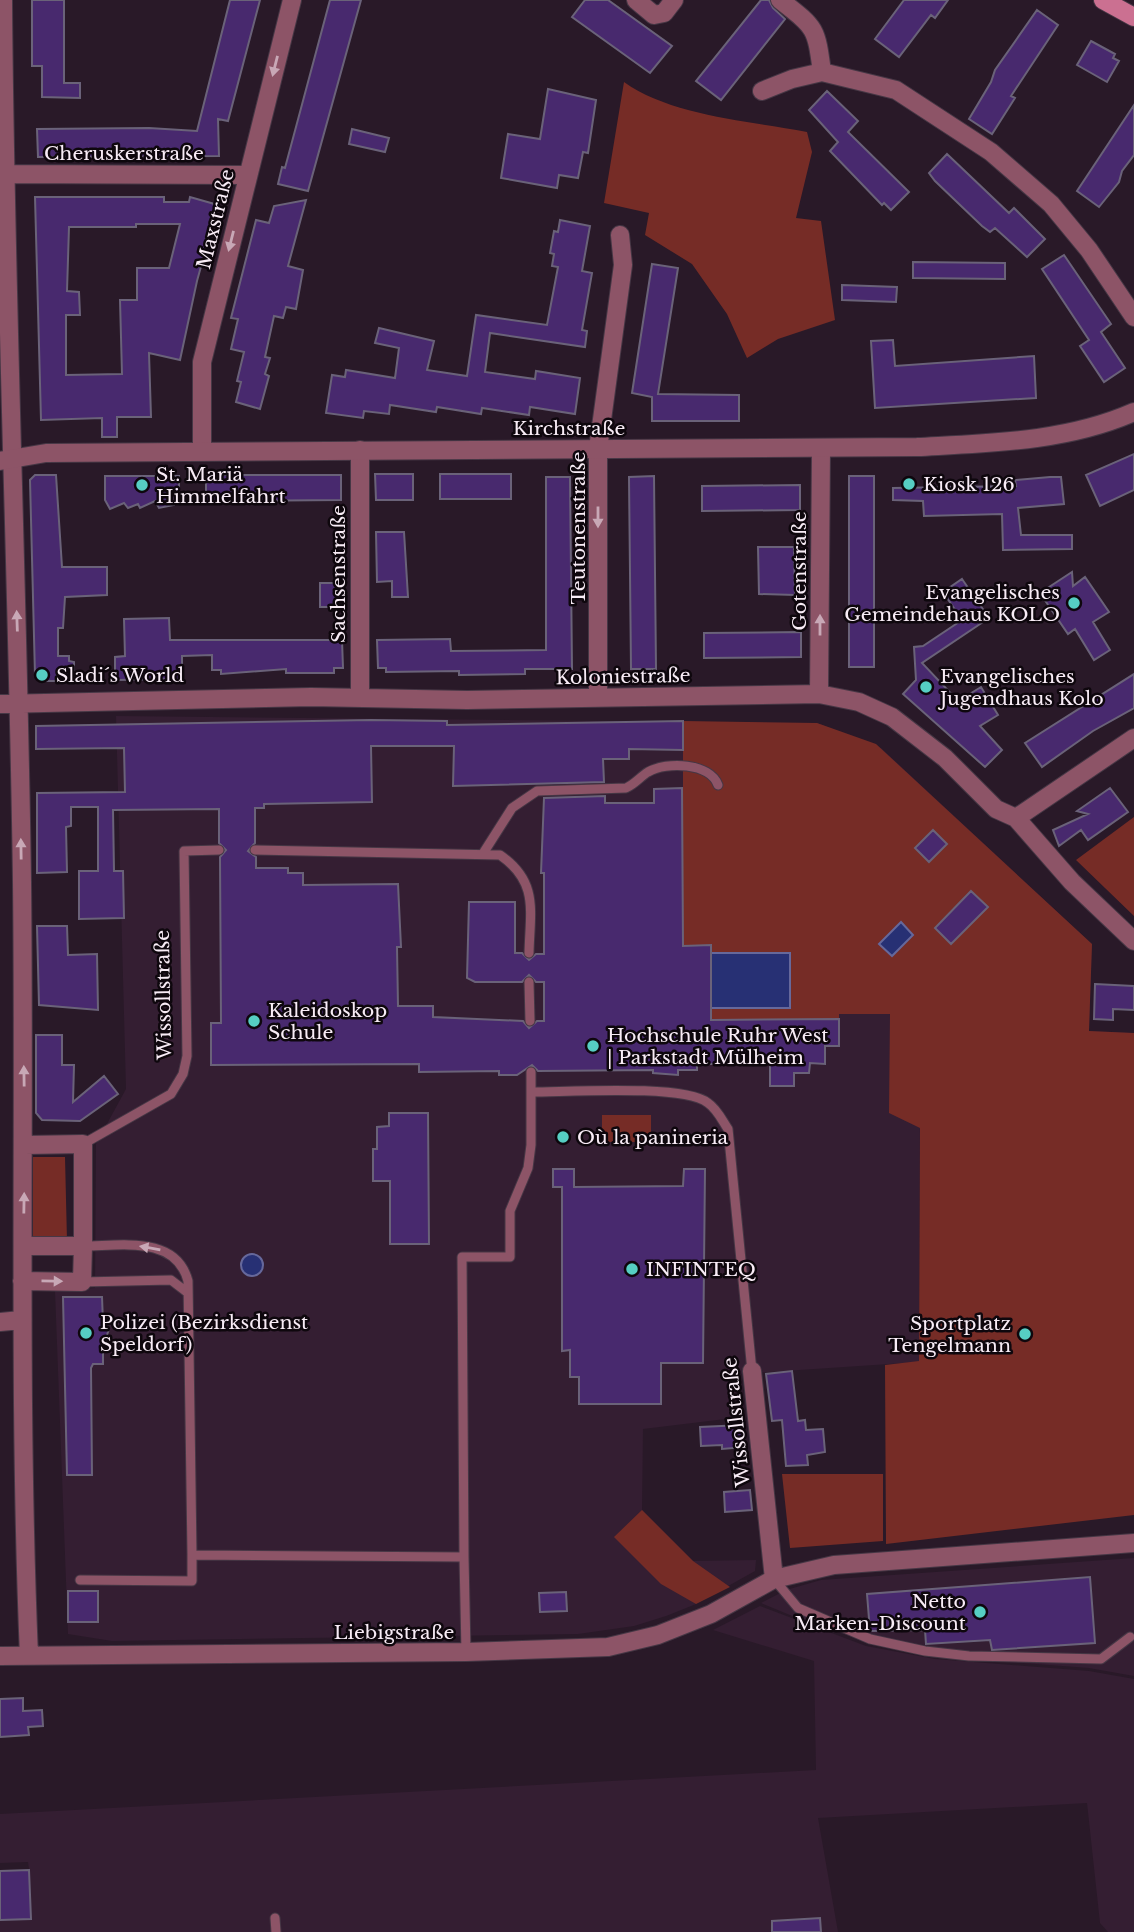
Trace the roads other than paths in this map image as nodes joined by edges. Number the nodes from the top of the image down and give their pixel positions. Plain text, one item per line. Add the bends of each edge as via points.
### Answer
1 (3, 0) edge
2 (292, 0) edge
3 (636, 0) edge
4 (674, 0) edge
5 (780, 0) edge
6 (1103, 0) edge
7 (1134, 17) edge
8 (822, 72) junction
9 (762, 92) dead end
10 (2, 174) edge
11 (247, 175) junction
12 (620, 235) dead end
13 (1134, 317) edge
14 (1134, 412) edge
15 (598, 449) junction
16 (821, 449) junction
17 (360, 450) junction
18 (202, 451) junction
19 (6, 460) edge
20 (819, 694) junction
21 (598, 697) junction
22 (360, 698) junction
23 (0, 704) edge
24 (20, 704) junction
25 (1134, 738) edge
26 (718, 785) dead end
27 (1016, 818) junction
28 (219, 850) dead end
29 (256, 850) dead end
30 (484, 852) junction
31 (1134, 941) edge
32 (529, 953) dead end
33 (529, 982) dead end
34 (530, 1021) dead end
35 (531, 1072) dead end
36 (532, 1091) junction
37 (24, 1144) junction
38 (83, 1144) junction
39 (23, 1246) junction
40 (83, 1246) junction
41 (22, 1281) junction
42 (82, 1282) junction
43 (188, 1293) junction
44 (21, 1320) junction
45 (0, 1322) edge
46 (752, 1371) joint
47 (1134, 1543) edge
48 (192, 1555) junction
49 (464, 1557) junction
50 (774, 1579) junction
51 (80, 1580) dead end
52 (1130, 1637) dead end
53 (466, 1652) junction
54 (0, 1656) edge
55 (29, 1656) junction
56 (275, 1918) dead end
57 (276, 1932) edge

1 - 10 street
2 -> 11 street, Maxstraße
3 - 4 street via 654,15 664,13
5 - 8 street via 817,33
6 - 7 main road
8 - 9 street
8 - 13 street via 896,90 991,152 1051,204
10 - 11 street, Cheruskerstraße
10 - 19 street
11 -> 18 street, Maxstraße via 202,362
12 - 15 street, Teutonenstraße via 623,265
14 - 16 street, Kirchstraße via 1014,442
15 - 16 street, Kirchstraße
15 - 17 street, Kirchstraße
15 -> 21 street, Teutonenstraße
20 -> 16 street, Gotenstraße
17 - 18 street, Kirchstraße
17 - 22 street, Sachsenstraße
18 - 19 street, Kirchstraße via 46,453
24 -> 19 street
20 - 21 street, Koloniestraße
20 - 27 street, Koloniestraße via 859,702 892,717 945,758 996,809
21 - 22 street, Koloniestraße
22 - 24 street, Koloniestraße
23 - 24 street, Koloniestraße
37 -> 24 street
25 - 27 street
26 - 30 lane via 715,775 704,769 677,767 648,772 625,788 537,791 512,808
27 - 31 street, Koloniestraße via 1072,882
28 - 38 lane, Wissollstraße via 184,851 187,1056 179,1085
29 - 30 lane
30 - 32 lane via 509,860 528,883
33 - 34 lane
35 - 36 lane
36 - 46 lane, Wissollstraße via 656,1092 691,1096 716,1111 727,1129
36 - 49 lane via 528,1168 510,1211 509,1257 462,1257
37 - 38 street, Wissollstraße
39 -> 37 street
38 - 40 street
39 - 40 street
39 - 41 street
40 - 42 street
43 -> 40 lane via 185,1270 169,1253 144,1246
41 -> 42 street
41 - 44 street
42 - 43 lane via 171,1280
43 - 48 lane
44 - 45 street
44 - 55 street
46 - 50 street, Wissollstraße
47 - 50 street via 834,1565
48 - 49 lane
48 - 51 lane via 192,1581
49 - 53 lane
50 - 52 lane via 798,1608 870,1639 925,1651 1101,1660
50 - 53 street, Liebigstraße via 711,1614 658,1636 620,1644
53 - 55 street, Liebigstraße
54 - 55 street, Liebigstraße
56 - 57 lane

